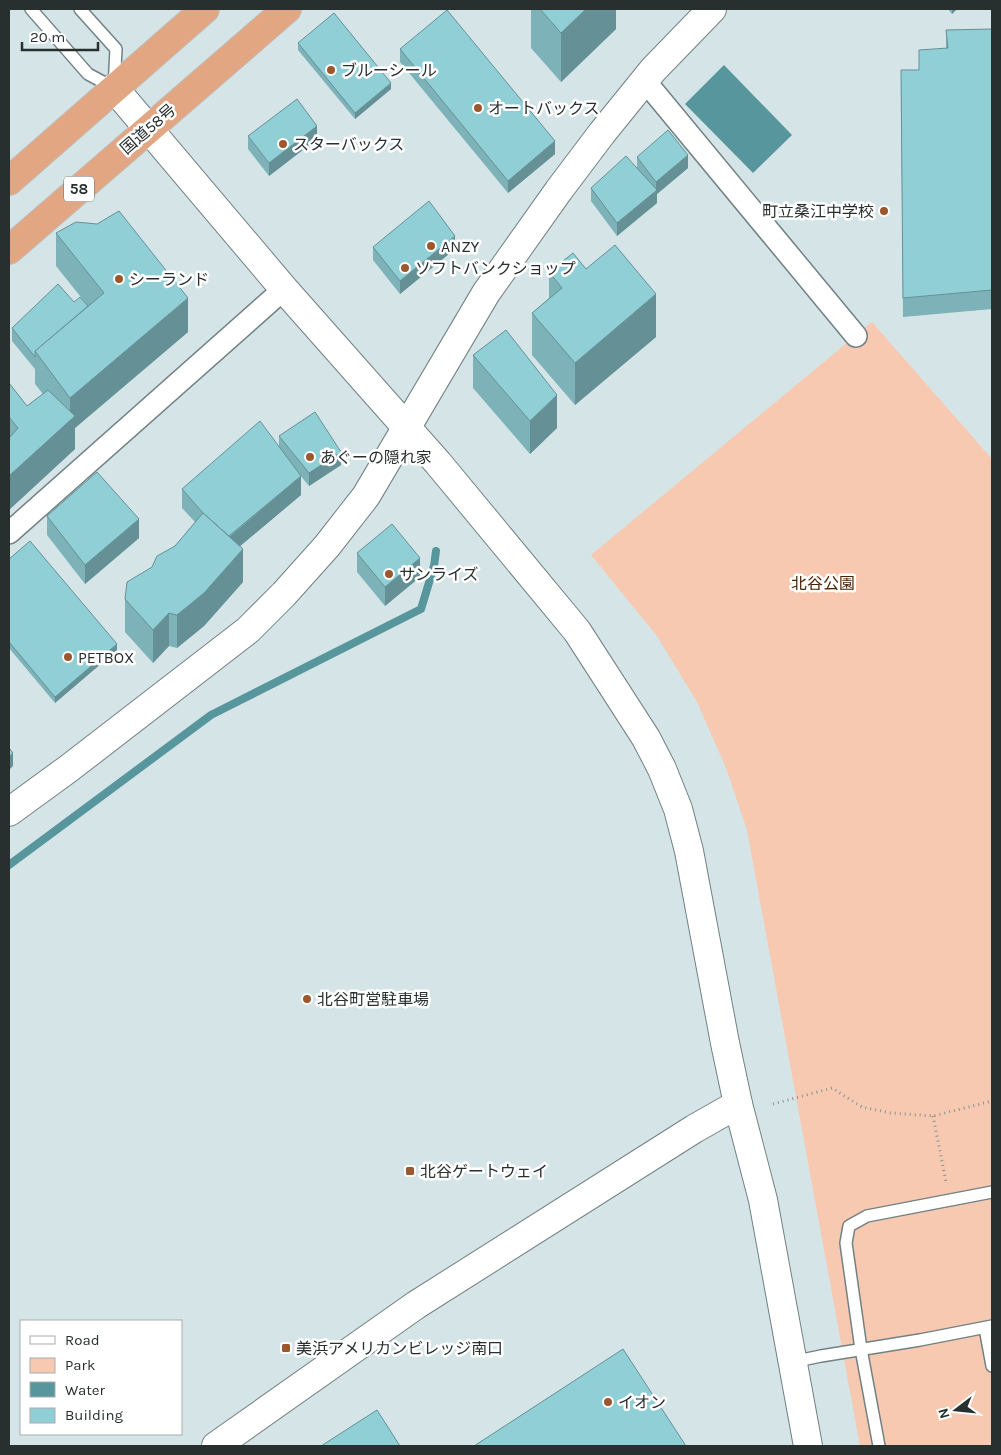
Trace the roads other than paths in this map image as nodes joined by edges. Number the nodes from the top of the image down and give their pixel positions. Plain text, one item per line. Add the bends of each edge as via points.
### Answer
1 (31, 9) edge
2 (80, 9) edge
3 (205, 9) edge
4 (287, 9) edge
5 (712, 9) edge
6 (645, 81) junction
7 (114, 88) junction
8 (149, 128) junction
9 (9, 181) edge
10 (9, 250) edge
11 (284, 289) junction
12 (856, 336) dead end
13 (407, 429) junction
14 (9, 533) edge
15 (9, 812) edge
16 (738, 1104) junction
17 (992, 1192) edge
18 (989, 1327) edge
19 (860, 1349) junction
20 (792, 1362) junction
21 (992, 1366) edge
22 (216, 1446) edge
23 (808, 1446) edge
24 (880, 1446) edge

1 - 7 lane via 88,74
2 - 7 lane via 116,49
3 - 7 highway
4 - 8 highway, 国道58号 / 58
5 - 6 street
6 - 12 street
6 - 13 street via 559,190 491,286
7 - 8 street
7 - 9 highway
8 - 10 highway, 国道58号 / 58
8 - 11 street
11 - 13 street
11 - 14 street
13 - 15 street via 366,496 327,546 248,630
13 - 16 street via 577,631 646,738 662,769 678,809 689,851
16 - 20 street via 763,1200
16 - 22 street via 416,1305
17 - 19 lane via 867,1216 849,1226 846,1243
18 - 19 lane
18 - 21 lane
19 - 20 lane
19 - 24 lane
20 - 23 street

